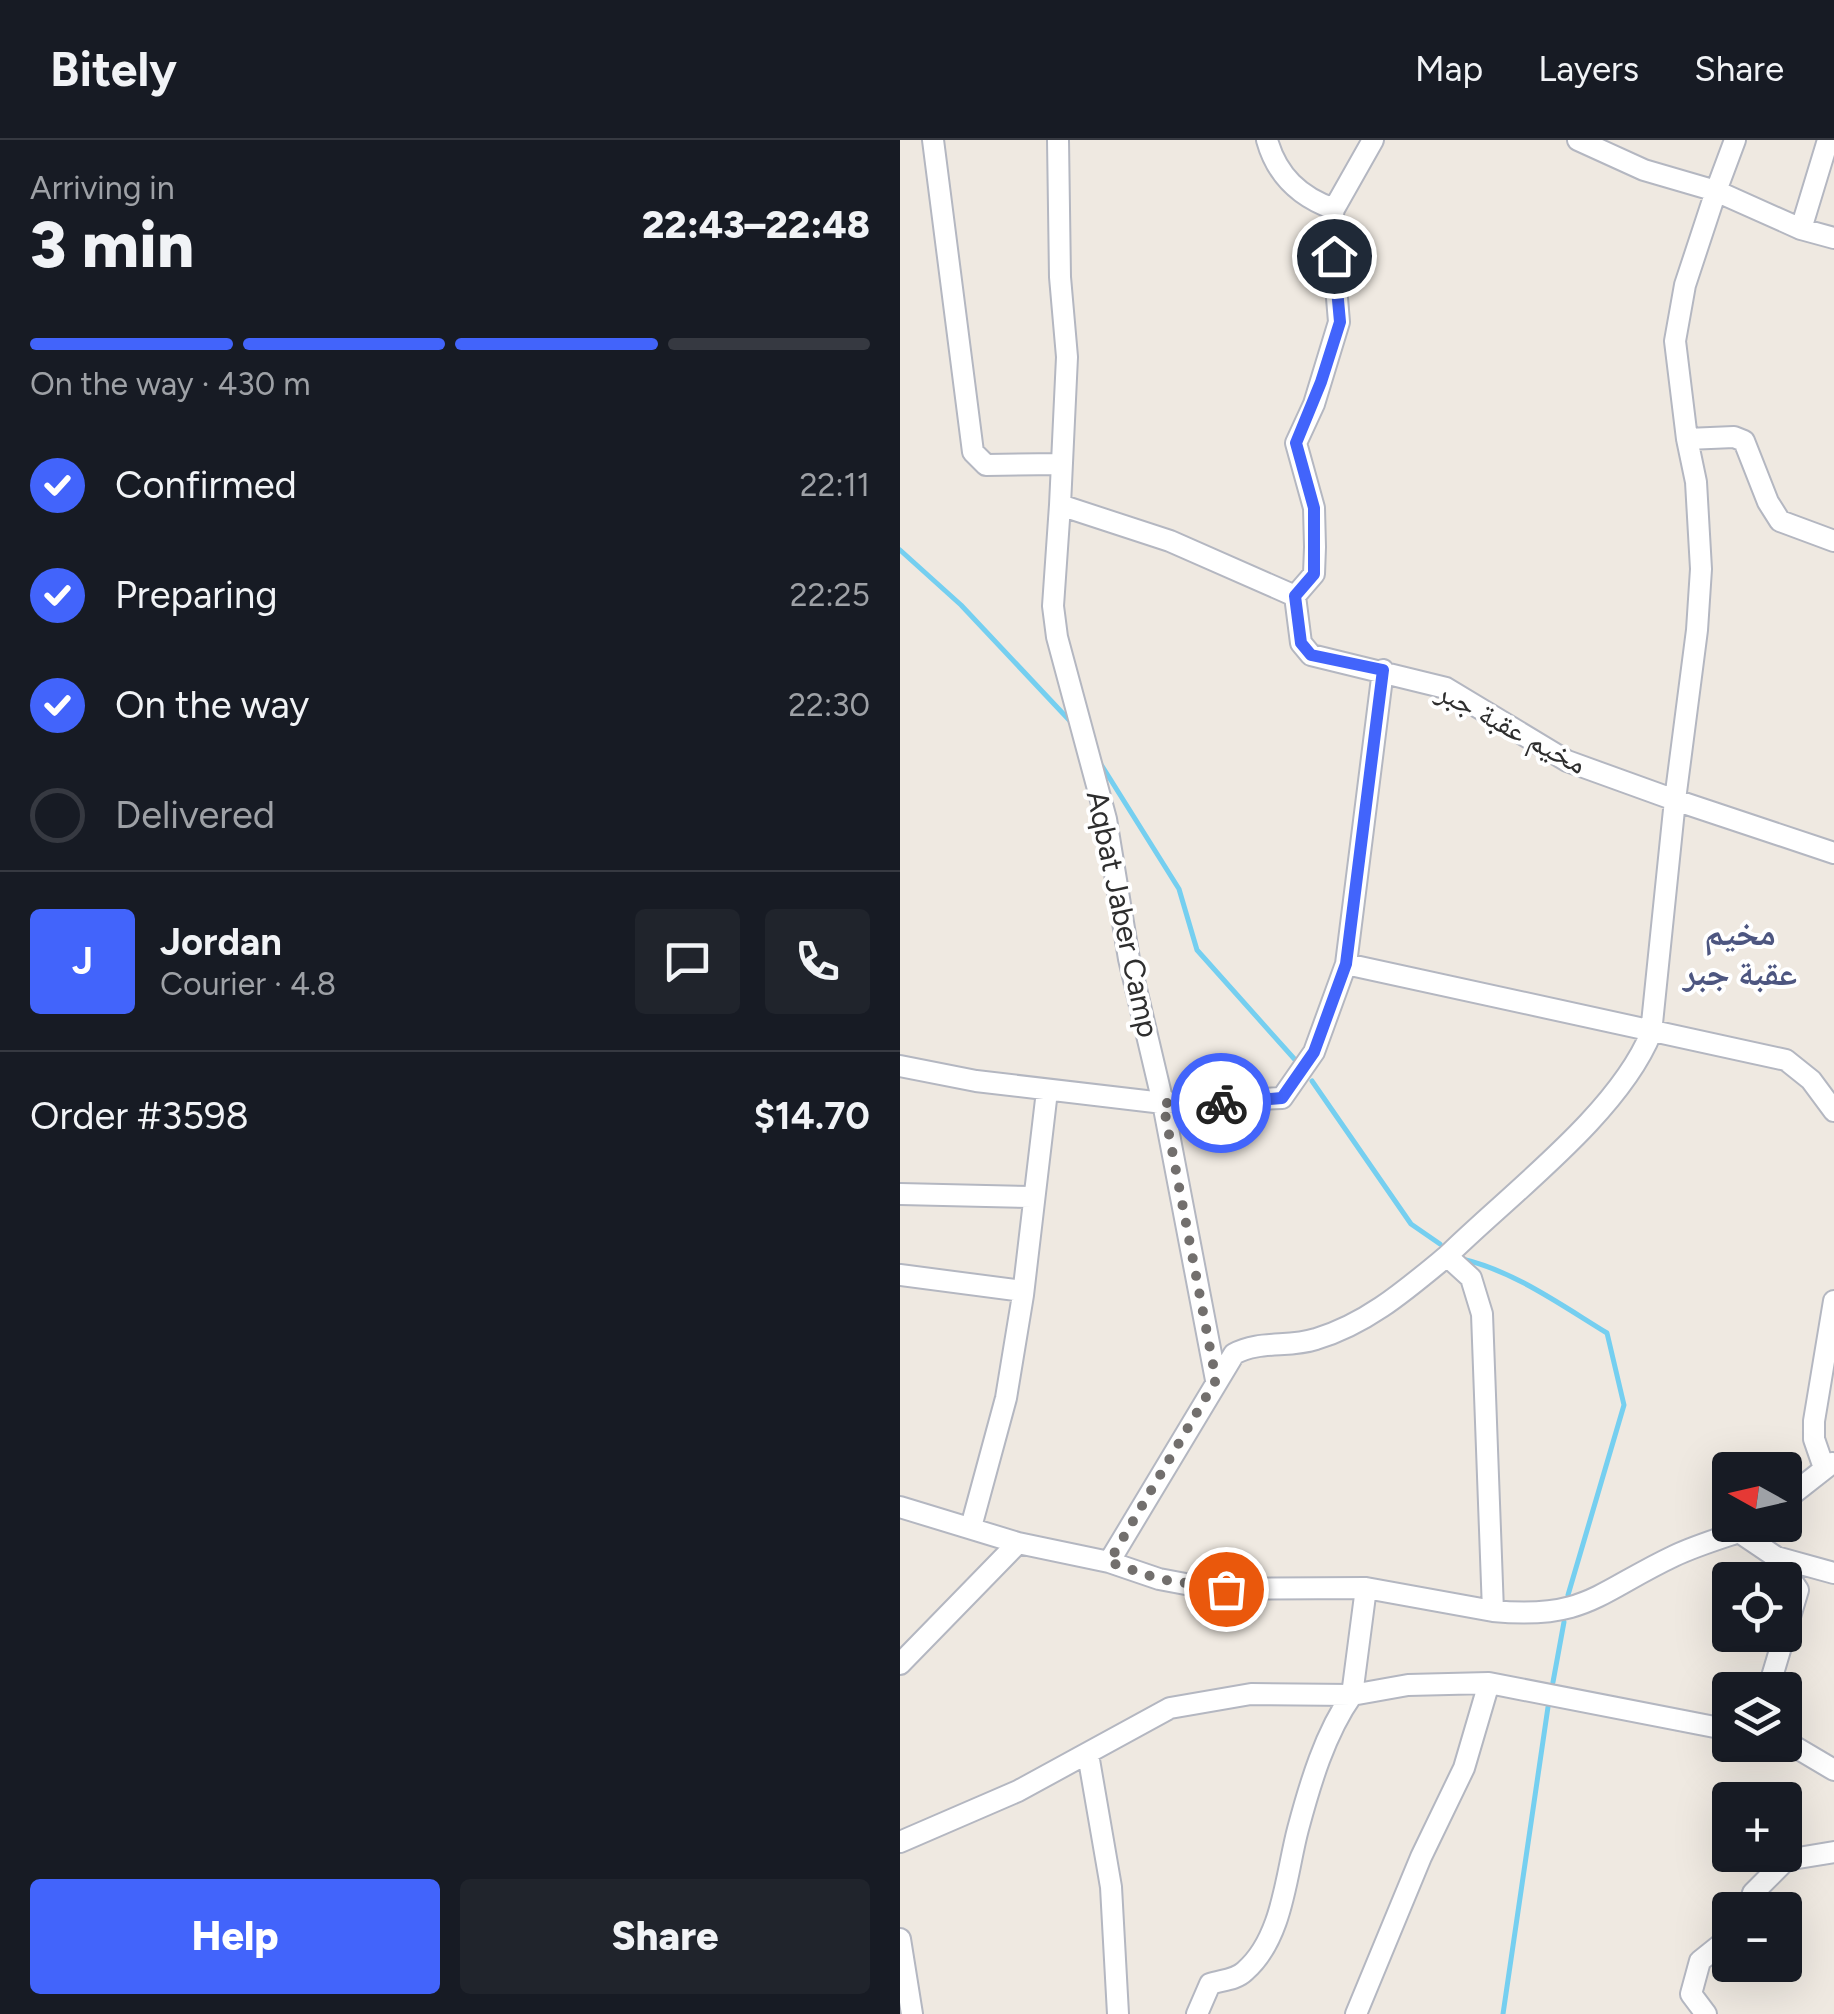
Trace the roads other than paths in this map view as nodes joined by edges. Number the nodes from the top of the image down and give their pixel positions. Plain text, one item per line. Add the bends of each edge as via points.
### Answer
1 (933, 140) edge
2 (1058, 140) edge
3 (1267, 140) edge
4 (1374, 140) edge
5 (1578, 140) edge
6 (1735, 140) edge
7 (1828, 140) edge
8 (1716, 191) junction
9 (1334, 209) junction
10 (1801, 228) junction
11 (1834, 238) edge
12 (1687, 439) junction
13 (1061, 464) junction
14 (1060, 505) junction
15 (1834, 541) edge
16 (1295, 596) junction
17 (1383, 670) junction
18 (1675, 800) junction
19 (1834, 853) edge
20 (1346, 964) junction
21 (1650, 1033) junction
22 (900, 1066) edge
23 (1047, 1091) junction
24 (1163, 1103) junction
25 (1834, 1112) edge
26 (900, 1194) edge
27 (1032, 1198) junction
28 (1447, 1256) junction
29 (900, 1275) edge
30 (1023, 1291) junction
31 (1834, 1301) edge
32 (1208, 1327) junction
33 (1241, 1350) junction
34 (1216, 1380) junction
35 (1829, 1464) edge
36 (1802, 1486) edge
37 (900, 1507) edge
38 (971, 1528) junction
39 (1712, 1541) edge
40 (1018, 1542) junction
41 (1759, 1542) edge
42 (1776, 1558) junction
43 (1109, 1562) junction
44 (1834, 1573) edge
45 (1366, 1588) junction
46 (1492, 1610) junction
47 (900, 1664) edge
48 (1774, 1672) edge
49 (1490, 1683) junction
50 (1352, 1694) junction
51 (1712, 1726) edge
52 (1802, 1750) edge
53 (1088, 1754) junction
54 (1834, 1770) edge
55 (900, 1842) edge
56 (1834, 1852) edge
57 (1753, 1892) edge
58 (900, 1939) edge
59 (1712, 1951) edge
60 (912, 2014) edge
61 (1118, 2014) edge
62 (1197, 2014) edge
63 (1356, 2014) edge
64 (1706, 2014) edge

1 - 13 street via 973,452 986,464
2 - 13 street, Aqbat Jaber Camp via 1066,357
3 - 9 street via 1274,164 1290,182
4 - 9 street
5 - 8 street via 1644,170
6 - 8 street
7 - 10 street
8 - 10 street
8 - 12 street via 1677,325
9 - 16 street via 1340,322 1296,443 1314,508 1314,574
10 - 11 street
12 - 15 street via 1744,441 1780,521
12 - 18 street via 1701,569
13 - 14 street, Aqbat Jaber Camp
14 - 16 street via 1170,541
14 - 24 street, Aqbat Jaber Camp via 1057,637 1106,818 1129,959
16 - 17 street, مخيم عقبة جبر via 1301,643 1311,655
17 - 18 street, مخيم عقبة جبر via 1446,688 1566,761
17 - 20 street
18 - 19 street, مخيم عقبة جبر
18 - 21 street
20 - 21 street
20 - 24 street via 1314,1052 1282,1098
21 - 25 street via 1786,1060
21 - 28 street via 1608,1102
22 - 23 street
23 - 24 street
23 - 27 street
24 - 32 street, Aqbat Jaber Camp
26 - 27 street
27 - 30 street
28 - 33 street via 1398,1296 1337,1332 1301,1344
28 - 46 street via 1471,1278 1482,1314
29 - 30 street
30 - 38 street via 1006,1398
31 - 35 street via 1814,1421 1814,1438
32 - 33 street
32 - 34 street, Aqbat Jaber Camp
33 - 34 street
34 - 43 street
35 - 36 street
37 - 38 street
38 - 40 street
39 - 46 street via 1580,1605 1524,1614
40 - 43 street
40 - 47 street
41 - 42 street
42 - 44 street
42 - 48 street via 1798,1590
43 - 45 street via 1212,1589
45 - 46 street
45 - 50 street
49 - 50 street
49 - 51 street
49 - 63 street via 1464,1768
50 - 53 street via 1251,1694 1192,1702 1148,1718
50 - 62 street via 1312,1783 1268,1938 1246,1971 1210,1984
52 - 54 street
53 - 55 street
53 - 61 street via 1111,1887
56 - 57 street via 1786,1860
58 - 60 street
59 - 64 street via 1700,1960 1692,1994

